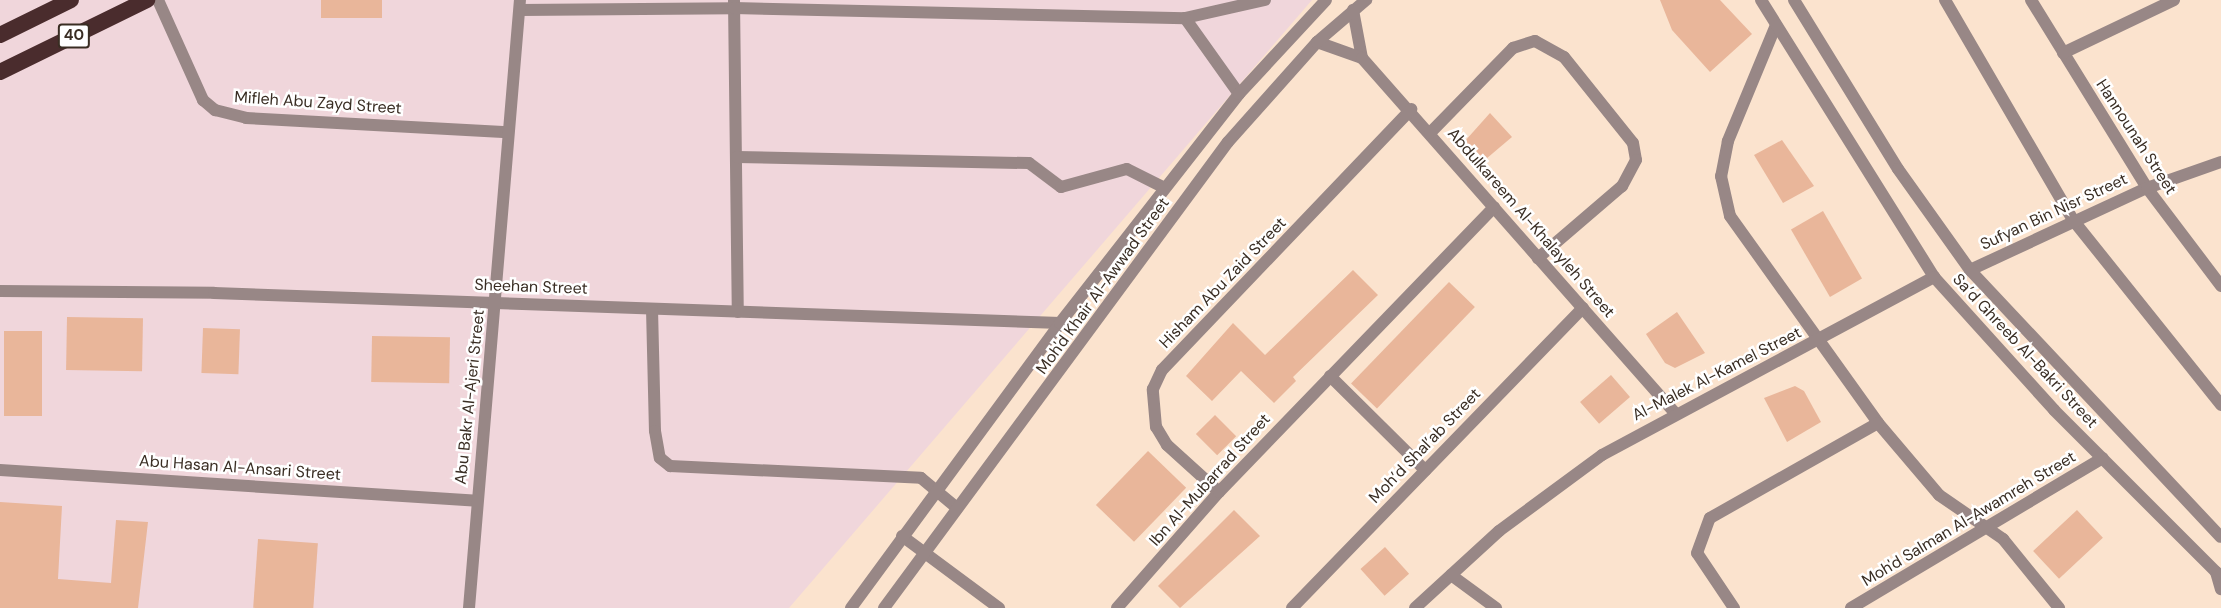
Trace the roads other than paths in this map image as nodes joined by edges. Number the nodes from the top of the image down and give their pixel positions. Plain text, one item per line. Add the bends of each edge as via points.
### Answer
1 (71, 0) edge
2 (147, 0) edge
3 (158, 0) edge
4 (1265, 0) edge
5 (1326, 0) edge
6 (1366, 0) edge
7 (1761, 0) edge
8 (1794, 0) edge
9 (1945, 0) edge
10 (2031, 0) edge
11 (2174, 0) edge
12 (734, 4) edge
13 (520, 5) edge
14 (1353, 10) junction
15 (1185, 18) junction
16 (1776, 25) junction
17 (0, 34) edge
18 (1317, 42) junction
19 (2063, 53) junction
20 (1362, 57) junction
21 (0, 72) edge
22 (1239, 94) junction
23 (1411, 109) junction
24 (508, 132) junction
25 (1430, 133) junction
26 (737, 157) junction
27 (2221, 162) edge
28 (1165, 188) junction
29 (2147, 188) junction
30 (1494, 207) junction
31 (2073, 220) junction
32 (1538, 258) junction
33 (1970, 270) junction
34 (1934, 277) junction
35 (2221, 286) edge
36 (0, 291) edge
37 (496, 302) junction
38 (1583, 308) junction
39 (652, 309) junction
40 (738, 312) junction
41 (1060, 322) junction
42 (1818, 340) junction
43 (1330, 376) junction
44 (2221, 405) edge
45 (1674, 412) junction
46 (1878, 423) junction
47 (2103, 458) junction
48 (1425, 470) junction
49 (0, 471) edge
50 (936, 488) junction
51 (1219, 492) junction
52 (477, 501) junction
53 (957, 508) junction
54 (1989, 529) junction
55 (902, 536) junction
56 (2221, 537) edge
57 (923, 551) junction
58 (1451, 575) junction
59 (2219, 575) edge
60 (2221, 589) edge
61 (469, 608) edge
62 (851, 608) edge
63 (884, 608) edge
64 (999, 608) edge
65 (1117, 608) edge
66 (1292, 608) edge
67 (1415, 608) edge
68 (1496, 608) edge
69 (1734, 608) edge
70 (1851, 608) edge
71 (2059, 608) edge

1 - 17 highway, 40
2 - 21 highway, 40
3 - 24 street, Mifleh Abu Zayd Street via 202,100 215,110 246,118
4 - 15 street, Abu Bakr Al-Ajeri Street
5 - 22 street, Moh'd Khair Al-Awwad Street
6 - 14 street, Moh'd Khair Al-Awwad Street
7 - 16 street, Sa’d Ghreeb Al-Bakri Street
8 - 33 street, Sa’d Ghreeb Al-Bakri Street via 1898,169
9 - 31 street
10 - 19 street, Hannounah Street
11 - 19 street
12 - 13 street, Abu Bakr Al-Ajeri Street
12 - 15 street, Abu Bakr Al-Ajeri Street
12 - 26 street
13 - 24 street, Abu Bakr Al-Ajeri Street
14 - 18 street, Moh'd Khair Al-Awwad Street
14 - 20 street
15 - 22 street
16 - 34 street, Sa’d Ghreeb Al-Bakri Street
16 - 42 street via 1728,141 1723,195 1730,216
18 - 20 street, Abdulkareem Al-Khalayleh Street
18 - 53 street, Moh'd Khair Al-Awwad Street via 1228,142
19 - 29 street, Hannounah Street
20 - 23 street, Abdulkareem Al-Khalayleh Street
22 - 28 street, Moh'd Khair Al-Awwad Street
23 - 25 street, Abdulkareem Al-Khalayleh Street
23 - 51 street, Hisham Abu Zaid Street via 1162,370 1153,389 1156,428 1167,445
24 - 37 street, Abu Bakr Al-Ajeri Street
25 - 30 street, Abdulkareem Al-Khalayleh Street
25 - 32 street via 1519,45 1535,41 1564,57 1633,143 1636,160 1622,186
26 - 28 street via 1029,163 1061,187 1127,169
26 - 40 street
27 - 29 street, Sufyan Bin Nisr Street
28 - 41 street, Moh'd Khair Al-Awwad Street
29 - 31 street, Sufyan Bin Nisr Street
29 - 35 street, Hannounah Street
30 - 32 street, Abdulkareem Al-Khalayleh Street
30 - 43 street, Ibn Al-Mubarrad Street
31 - 33 street, Sufyan Bin Nisr Street
31 - 44 street
32 - 38 street, Abdulkareem Al-Khalayleh Street
33 - 56 street, Sa’d Ghreeb Al-Bakri Street
34 - 42 street, Al-Malek Al-Kamel Street
34 - 47 street, Sa’d Ghreeb Al-Bakri Street
36 - 37 street, Sheehan Street
37 - 39 street, Sheehan Street
37 - 52 street, Abu Bakr Al-Ajeri Street
38 - 45 street, Abdulkareem Al-Khalayleh Street
38 - 48 street, Moh’d Shal’ab Street
39 - 40 street, Sheehan Street
39 - 50 street via 656,447 670,466 913,478
40 - 41 street, Sheehan Street
41 - 50 street, Moh'd Khair Al-Awwad Street
42 - 45 street, Al-Malek Al-Kamel Street
42 - 46 street
43 - 48 street
43 - 51 street, Ibn Al-Mubarrad Street
45 - 58 street, Al-Malek Al-Kamel Street via 1551,490
46 - 54 street via 1939,495
46 - 69 street via 1710,518 1697,553
47 - 54 street, Moh'd Salman Al-Awamreh Street
47 - 59 street, Sa’d Ghreeb Al-Bakri Street
48 - 66 street, Moh’d Shal’ab Street
49 - 52 street, Abu Hasan Al-Ansari Street
50 - 53 street
50 - 55 street, Moh'd Khair Al-Awwad Street
51 - 65 street, Ibn Al-Mubarrad Street
52 - 61 street, Abu Bakr Al-Ajeri Street
53 - 57 street, Moh'd Khair Al-Awwad Street
54 - 70 street, Moh'd Salman Al-Awamreh Street
54 - 71 street
55 - 57 street
55 - 62 street, Moh'd Khair Al-Awwad Street
57 - 63 street, Moh'd Khair Al-Awwad Street
57 - 64 street
58 - 67 street, Al-Malek Al-Kamel Street
58 - 68 street
59 - 60 street

